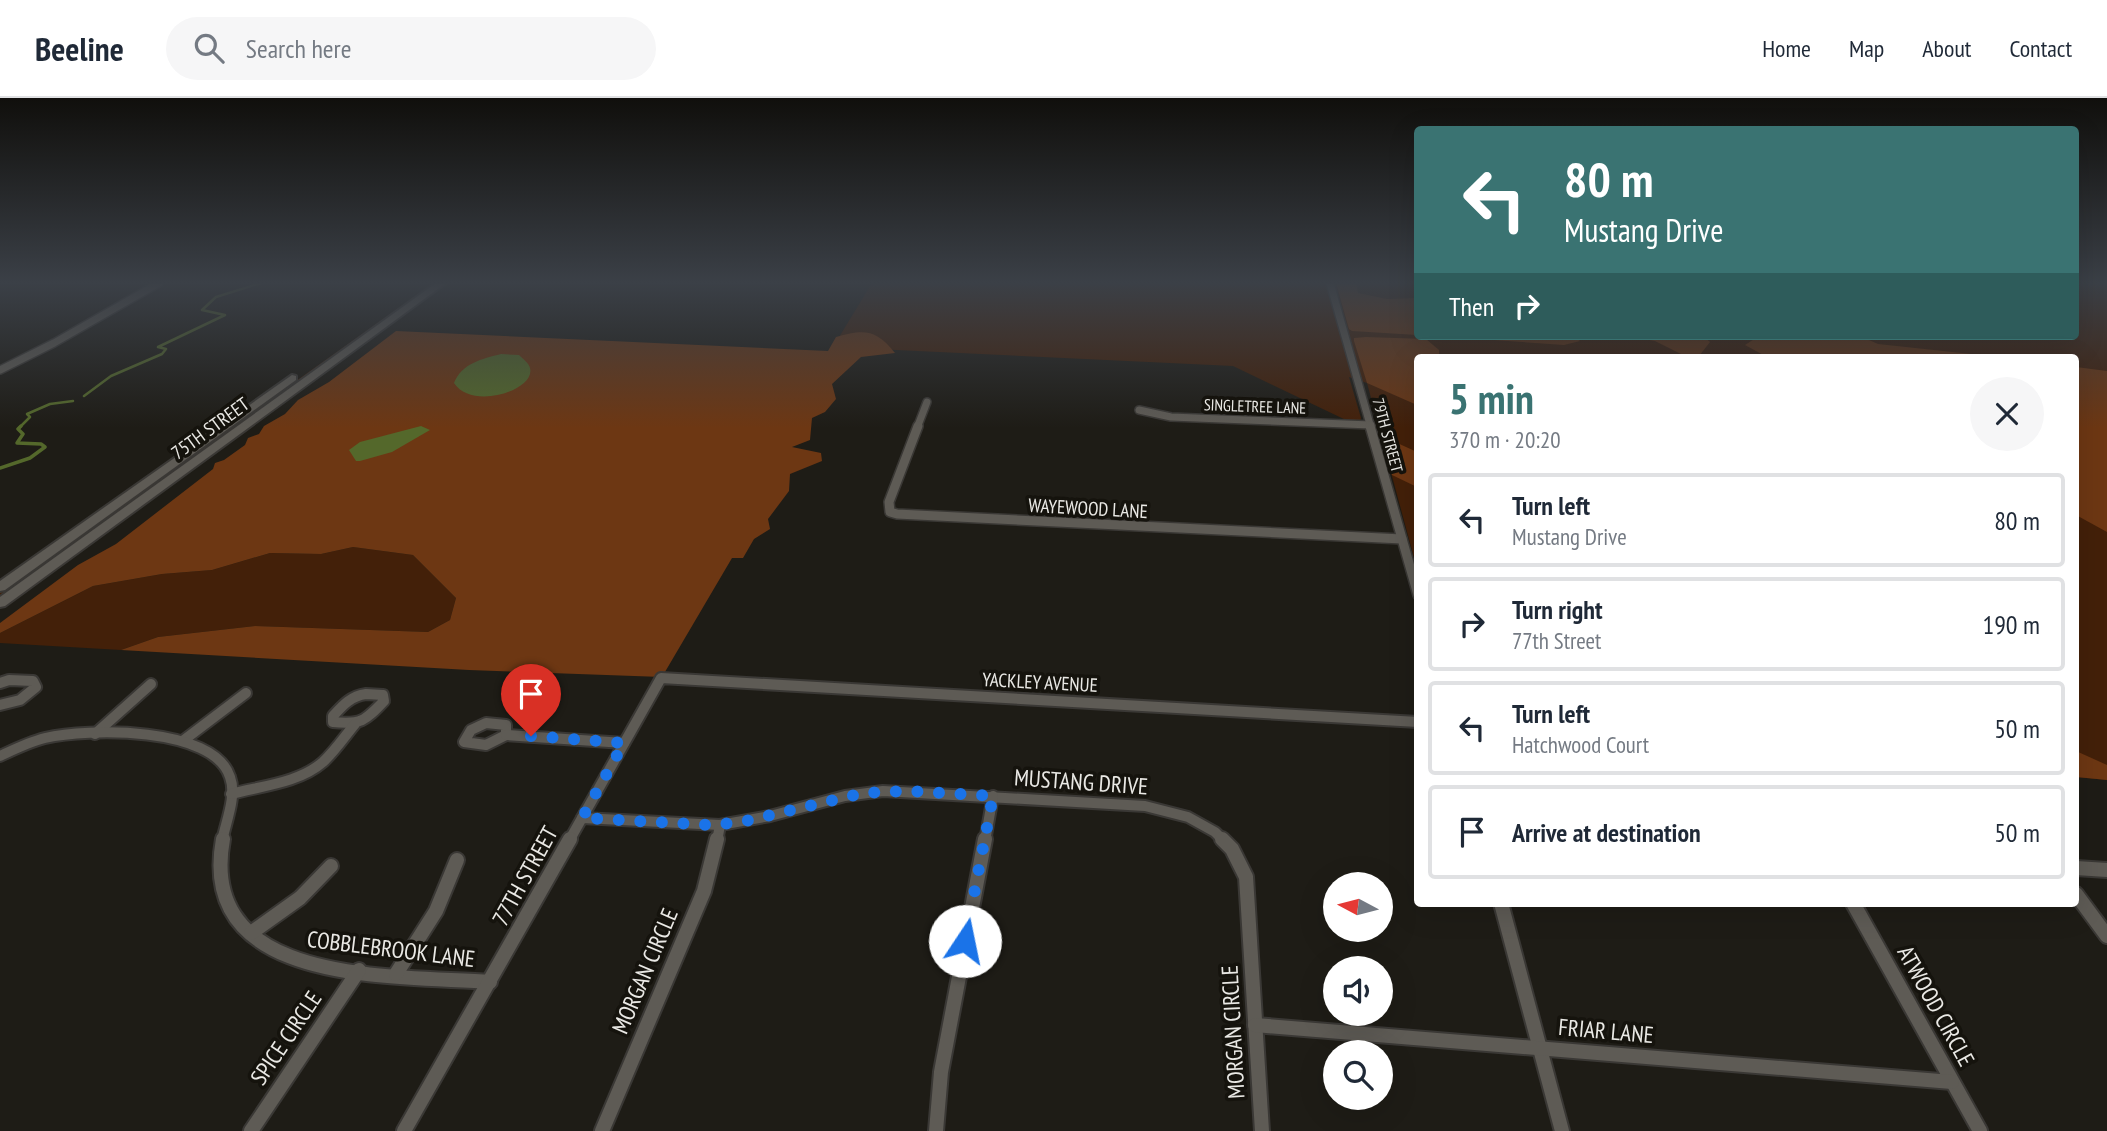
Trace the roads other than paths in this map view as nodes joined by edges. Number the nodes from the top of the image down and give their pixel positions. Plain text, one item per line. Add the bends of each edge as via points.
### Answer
1 (75, 331) edge
2 (360, 331) edge
3 (375, 331) edge
4 (1345, 331) edge
5 (0, 370) edge
6 (927, 402) dead end
7 (1139, 410) dead end
8 (1371, 425) junction
9 (1402, 539) junction
10 (1414, 581) edge
11 (0, 587) edge
12 (0, 603) edge
13 (661, 678) joint
14 (0, 683) edge
15 (151, 684) dead end
16 (246, 693) dead end
17 (0, 705) edge
18 (1414, 722) edge
19 (355, 724) dead end
20 (95, 734) junction
21 (506, 735) dead end
22 (184, 740) junction
23 (624, 743) junction
24 (0, 755) edge
25 (231, 794) junction
26 (993, 796) junction
27 (582, 818) junction
28 (720, 825) junction
29 (457, 860) dead end
30 (331, 866) dead end
31 (2079, 868) edge
32 (2107, 870) edge
33 (2079, 898) edge
34 (1502, 907) edge
35 (1855, 907) edge
36 (1251, 930) joint
37 (251, 933) junction
38 (2107, 936) edge
39 (359, 970) junction
40 (396, 974) junction
41 (489, 982) junction
42 (1255, 1026) junction
43 (1539, 1049) junction
44 (1952, 1082) junction
45 (251, 1131) edge
46 (404, 1131) edge
47 (602, 1131) edge
48 (936, 1131) edge
49 (1262, 1131) edge
50 (1562, 1131) edge
51 (1980, 1131) edge

1 - 5 street
2 - 11 main road, 75TH STREET
3 - 12 main road, 75TH STREET
4 - 8 street, 79TH STREET
6 - 9 street, WAYEWOOD LANE via 889,502 890,512
7 - 8 street, SINGLETREE LANE via 1171,416
8 - 9 street, 79TH STREET
9 - 10 street, 79TH STREET
13 - 18 street, YACKLEY AVENUE
13 - 23 street, 77TH STREET
14 - 17 street via 33,681 36,687 20,700
15 - 20 street
16 - 22 street
19 - 25 street via 310,771
20 - 22 street, COBBLEBROOK LANE
20 - 24 street, COBBLEBROOK LANE via 55,734
21 - 23 street
22 - 25 street, COBBLEBROOK LANE via 220,759 231,781
23 - 27 street, 77TH STREET
25 - 37 street, COBBLEBROOK LANE via 219,852 219,877 230,910
26 - 28 street, MUSTANG DRIVE via 864,793
26 - 36 street, MUSTANG DRIVE via 1145,806 1198,822 1224,841 1242,866
26 - 48 street via 941,1072
27 - 28 street, MUSTANG DRIVE
27 - 41 street, 77TH STREET
28 - 47 street, MORGAN CIRCLE via 704,891
29 - 40 street via 436,911
30 - 37 street via 300,898
31 - 32 street
33 - 38 street
34 - 43 street
35 - 44 street, ATWOOD CIRCLE
36 - 42 street, MORGAN CIRCLE
37 - 39 street, COBBLEBROOK LANE via 295,959
39 - 40 street, COBBLEBROOK LANE
39 - 45 street, SPICE CIRCLE
40 - 41 street, COBBLEBROOK LANE
41 - 46 street, 77TH STREET
42 - 43 street, FRIAR LANE
42 - 49 street, MORGAN CIRCLE
43 - 44 street, FRIAR LANE
43 - 50 street
44 - 51 street, ATWOOD CIRCLE

